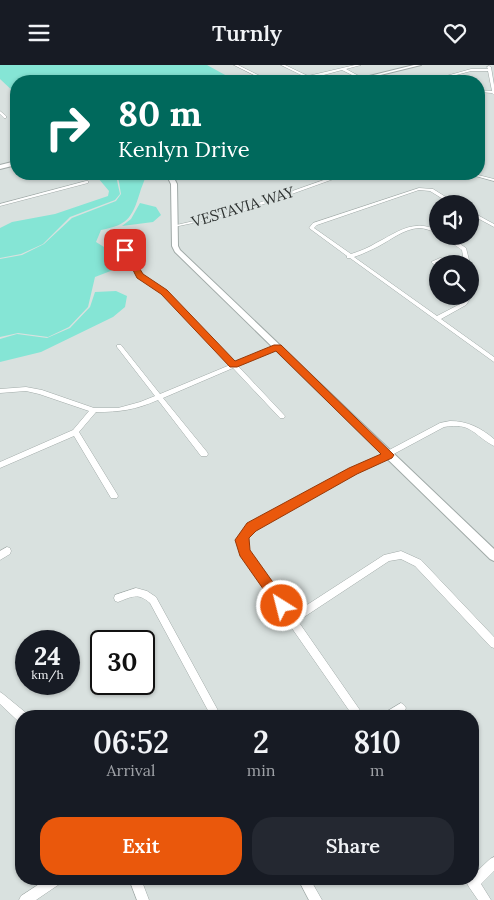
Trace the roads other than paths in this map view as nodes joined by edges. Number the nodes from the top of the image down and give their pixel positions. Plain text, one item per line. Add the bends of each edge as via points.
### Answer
1 (236, 65) edge
2 (283, 65) edge
3 (359, 65) edge
4 (419, 65) edge
5 (489, 67) edge
6 (341, 70) junction
7 (256, 75) edge
8 (305, 75) edge
9 (318, 75) edge
10 (352, 75) edge
11 (382, 75) edge
12 (452, 75) edge
13 (494, 93) edge
14 (0, 112) edge
15 (4, 117) dead end
16 (172, 180) edge
17 (329, 180) edge
18 (86, 182) dead end
19 (440, 195) edge
20 (0, 205) edge
21 (479, 216) edge
22 (491, 221) edge
23 (174, 226) junction
24 (494, 226) edge
25 (429, 228) edge
26 (458, 245) edge
27 (125, 250) dead end
28 (464, 255) edge
29 (349, 257) junction
30 (462, 305) edge
31 (437, 319) junction
32 (119, 346) dead end
33 (277, 347) junction
34 (494, 361) edge
35 (233, 365) junction
36 (0, 391) edge
37 (159, 397) junction
38 (94, 410) junction
39 (282, 416) dead end
40 (75, 432) junction
41 (494, 443) edge
42 (204, 454) dead end
43 (388, 455) junction
44 (0, 465) edge
45 (114, 496) dead end
46 (494, 556) edge
47 (118, 598) dead end
48 (292, 620) junction
49 (494, 644) edge
50 (0, 697) edge
51 (401, 708) dead end
52 (213, 710) edge
53 (355, 710) edge
54 (398, 710) edge
55 (15, 711) edge
56 (494, 863) edge
57 (479, 875) edge
58 (48, 885) edge
59 (137, 885) edge
60 (307, 885) edge
61 (475, 885) edge
62 (25, 900) edge
63 (143, 900) edge
64 (316, 900) edge
65 (485, 900) edge

1 - 7 street
2 - 8 street
3 - 6 street
4 - 11 street
5 - 12 street
5 - 13 street
6 - 9 street
6 - 10 street
14 - 15 street
16 - 23 street
17 - 23 street, VESTAVIA WAY via 234,213
18 - 20 street
19 - 29 street via 419,189 312,226 312,231
21 - 22 street
22 - 24 street
23 - 33 street via 177,251
25 - 29 street via 417,226 388,236 371,248
26 - 28 street via 464,249
27 - 35 street via 139,276 164,292
29 - 31 street
30 - 31 street
31 - 34 street
32 - 37 street
33 - 35 street
33 - 43 street
35 - 37 street
35 - 39 street
36 - 38 street via 26,389
37 - 38 street via 129,408
37 - 42 street
38 - 40 street
40 - 44 street
40 - 45 street
41 - 43 street via 469,424 450,423
43 - 46 street
43 - 48 street via 251,527 241,540 244,552
47 - 52 street via 135,590 154,600
48 - 49 street via 387,558 401,555 418,563
48 - 53 street
50 - 55 street
51 - 54 street
56 - 57 street
58 - 62 street
59 - 63 street
60 - 64 street
61 - 65 street

